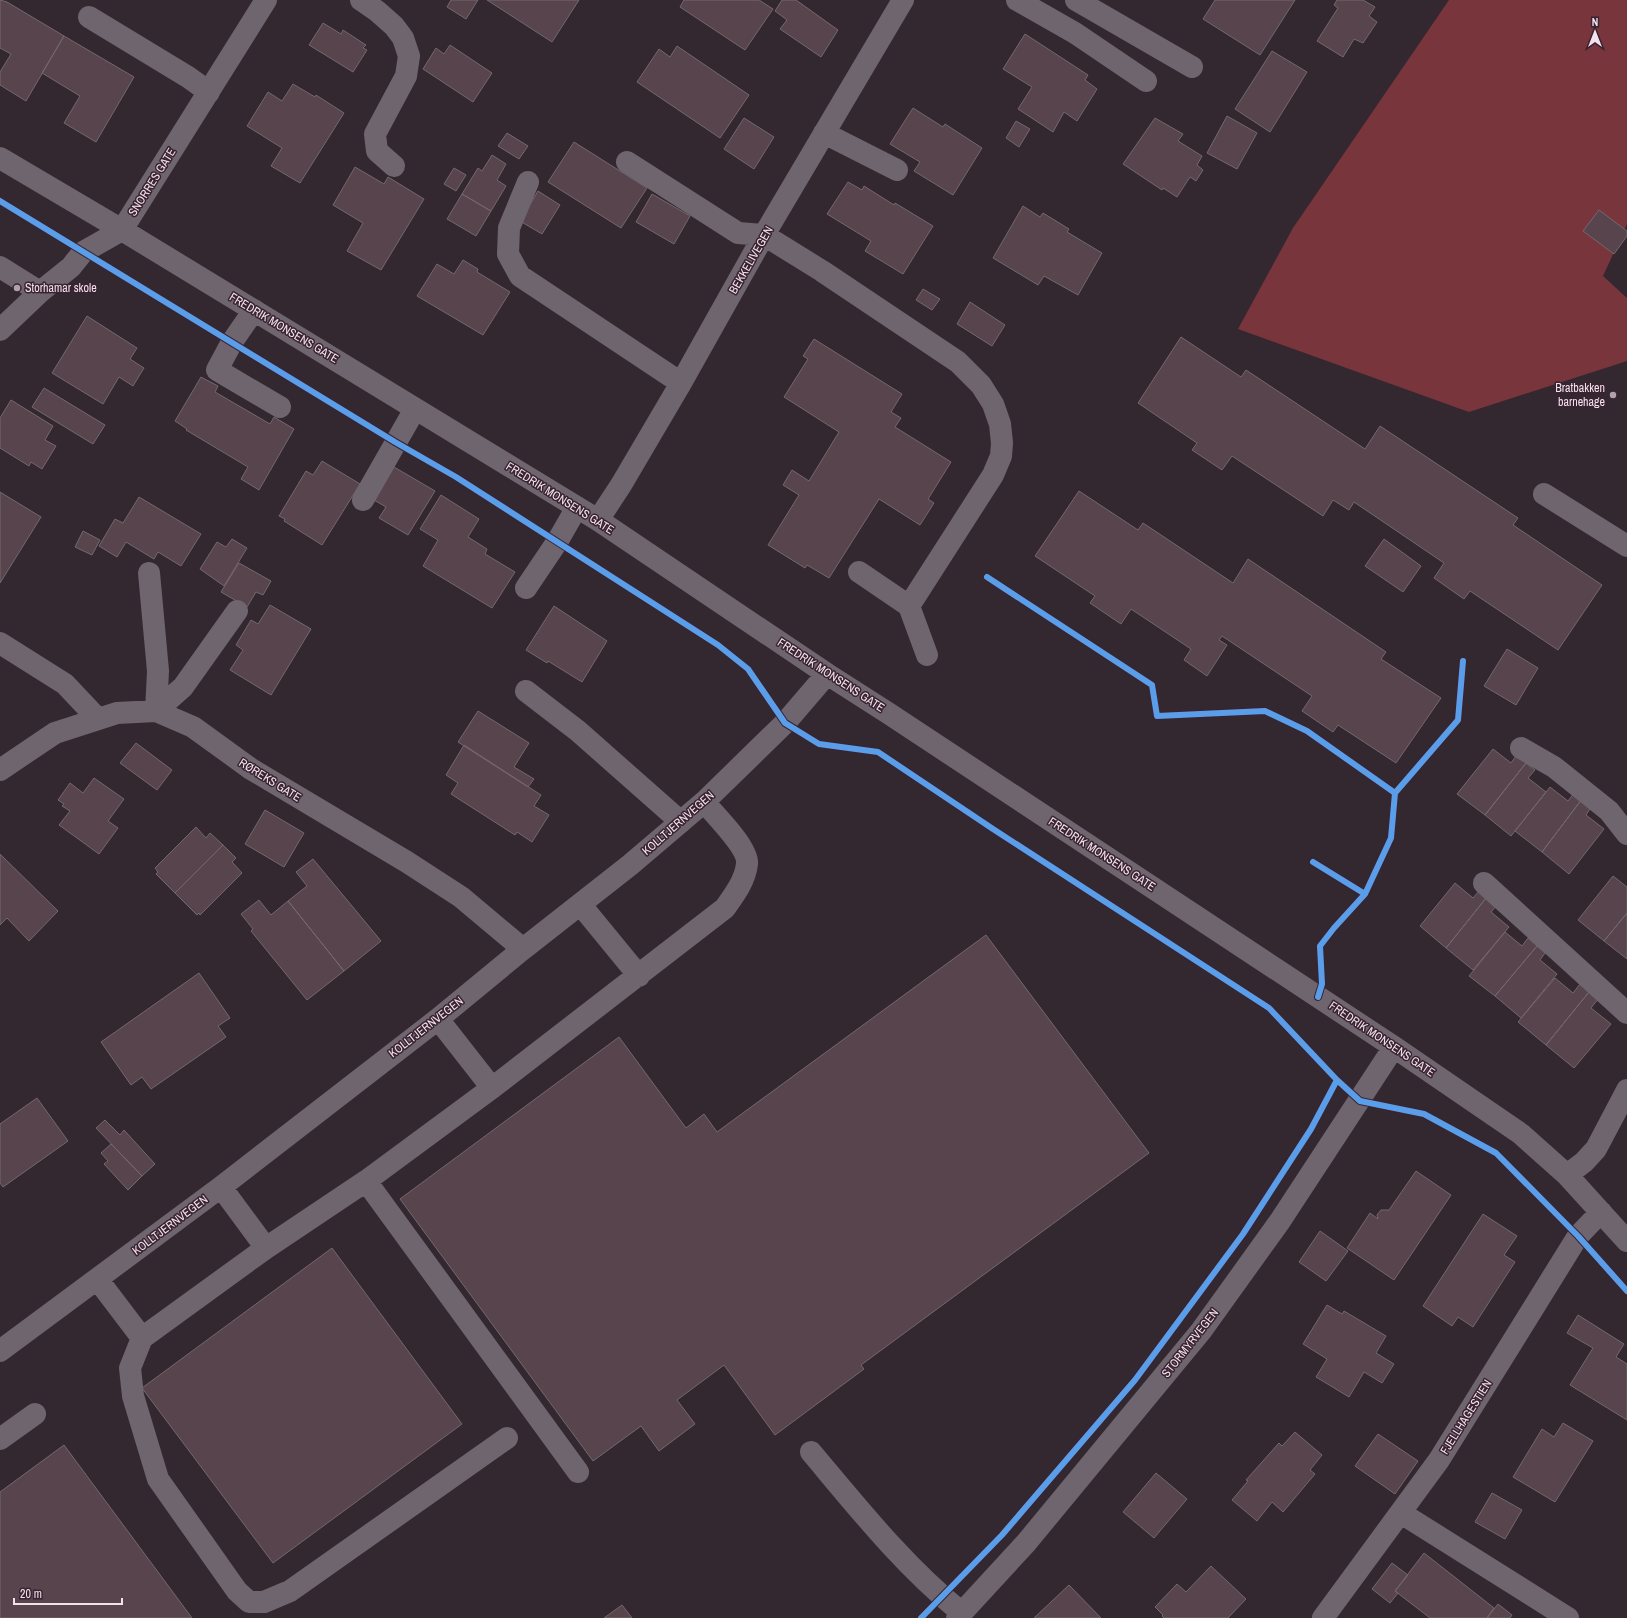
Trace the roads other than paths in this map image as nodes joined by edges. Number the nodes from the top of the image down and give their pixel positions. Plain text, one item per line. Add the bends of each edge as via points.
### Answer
1 (266, 0) edge
2 (361, 0) edge
3 (902, 0) edge
4 (1017, 0) edge
5 (1076, 0) edge
6 (89, 17) dead end
7 (1192, 67) dead end
8 (1146, 81) dead end
9 (209, 92) junction
10 (824, 133) junction
11 (0, 158) edge
12 (627, 162) dead end
13 (394, 166) dead end
14 (897, 170) dead end
15 (528, 182) dead end
16 (122, 230) junction
17 (764, 235) junction
18 (0, 267) edge
19 (40, 292) junction
20 (254, 310) junction
21 (0, 330) edge
22 (681, 383) junction
23 (280, 407) dead end
24 (415, 409) junction
25 (1544, 494) dead end
26 (363, 500) dead end
27 (577, 507) junction
28 (598, 520) junction
29 (1627, 546) edge
30 (859, 572) dead end
31 (149, 573) dead end
32 (526, 588) dead end
33 (909, 606) junction
34 (237, 611) dead end
35 (0, 643) edge
36 (927, 655) dead end
37 (826, 674) junction
38 (526, 691) dead end
39 (156, 711) junction
40 (98, 719) junction
41 (1521, 748) dead end
42 (0, 770) edge
43 (704, 802) junction
44 (681, 822) junction
45 (1627, 834) edge
46 (1484, 883) dead end
47 (580, 904) junction
48 (523, 949) junction
49 (639, 976) junction
50 (1627, 1012) edge
51 (438, 1019) junction
52 (1394, 1047) junction
53 (492, 1088) junction
54 (1627, 1090) edge
55 (1567, 1175) junction
56 (366, 1181) junction
57 (221, 1187) junction
58 (1601, 1212) junction
59 (1627, 1241) edge
60 (266, 1248) junction
61 (98, 1280) junction
62 (142, 1338) junction
63 (0, 1351) edge
64 (35, 1414) dead end
65 (507, 1438) dead end
66 (0, 1439) edge
67 (811, 1452) dead end
68 (578, 1472) dead end
69 (1401, 1513) junction
70 (959, 1616) edge
71 (1323, 1618) edge
72 (1568, 1618) edge

1 - 9 street, SNORRES GATE
2 - 13 street via 394,26 403,38 409,56 406,76 375,134 377,151
3 - 10 street, BEKKELIVEGEN
4 - 8 street via 1075,33
5 - 7 street
6 - 9 street
9 - 16 street, SNORRES GATE
10 - 14 street
10 - 17 street, BEKKELIVEGEN
11 - 16 street, FREDRIK MONSENS GATE
12 - 17 street via 738,233
15 - 22 street via 509,228 508,254 520,276
16 - 19 street, SNORRES GATE via 83,252 71,267
16 - 20 street, FREDRIK MONSENS GATE
17 - 22 street, BEKKELIVEGEN
17 - 33 street via 958,362 981,385 993,404 1000,424 1001,456 993,475
18 - 19 street
19 - 21 street, SNORRES GATE
20 - 23 street via 217,370
20 - 24 street, FREDRIK MONSENS GATE
22 - 28 street, BEKKELIVEGEN
24 - 26 street
24 - 27 street, FREDRIK MONSENS GATE
25 - 29 street
27 - 28 street, FREDRIK MONSENS GATE
27 - 32 street
28 - 37 street, FREDRIK MONSENS GATE
30 - 33 street
31 - 39 street via 158,672
33 - 36 street
34 - 39 street via 184,687
35 - 40 street via 65,684
37 - 43 street, KOLLTJERNVEGEN via 785,723
37 - 52 street, FREDRIK MONSENS GATE via 888,712
38 - 44 street via 578,731
39 - 40 street, RØREKS GATE via 117,712
39 - 48 street, RØREKS GATE via 193,727 251,769 408,862 461,897
40 - 42 street, RØREKS GATE via 54,733
41 - 45 street via 1554,768 1609,811
43 - 44 street, KOLLTJERNVEGEN
43 - 49 street via 739,842 747,863 742,883 725,908
44 - 47 street, KOLLTJERNVEGEN
46 - 50 street
47 - 48 street, KOLLTJERNVEGEN
47 - 49 street
48 - 51 street, KOLLTJERNVEGEN
49 - 53 street
51 - 53 street
51 - 57 street, KOLLTJERNVEGEN
52 - 55 street, FREDRIK MONSENS GATE via 1521,1134
52 - 70 street, STORMYRVEGEN via 1280,1221 1201,1331 1026,1543
53 - 56 street
54 - 55 street via 1596,1149
55 - 58 street, FREDRIK MONSENS GATE
56 - 60 street
56 - 68 street
57 - 60 street
57 - 61 street, KOLLTJERNVEGEN
58 - 59 street, FREDRIK MONSENS GATE
58 - 69 street, FJELLHAGESTIEN via 1578,1236 1439,1460
60 - 62 street
61 - 62 street
61 - 63 street, KOLLTJERNVEGEN
62 - 65 street via 130,1368 133,1396 158,1479 237,1591 249,1602 264,1602 290,1591
64 - 66 street
67 - 70 street via 875,1529
69 - 71 street, FJELLHAGESTIEN
69 - 72 street

